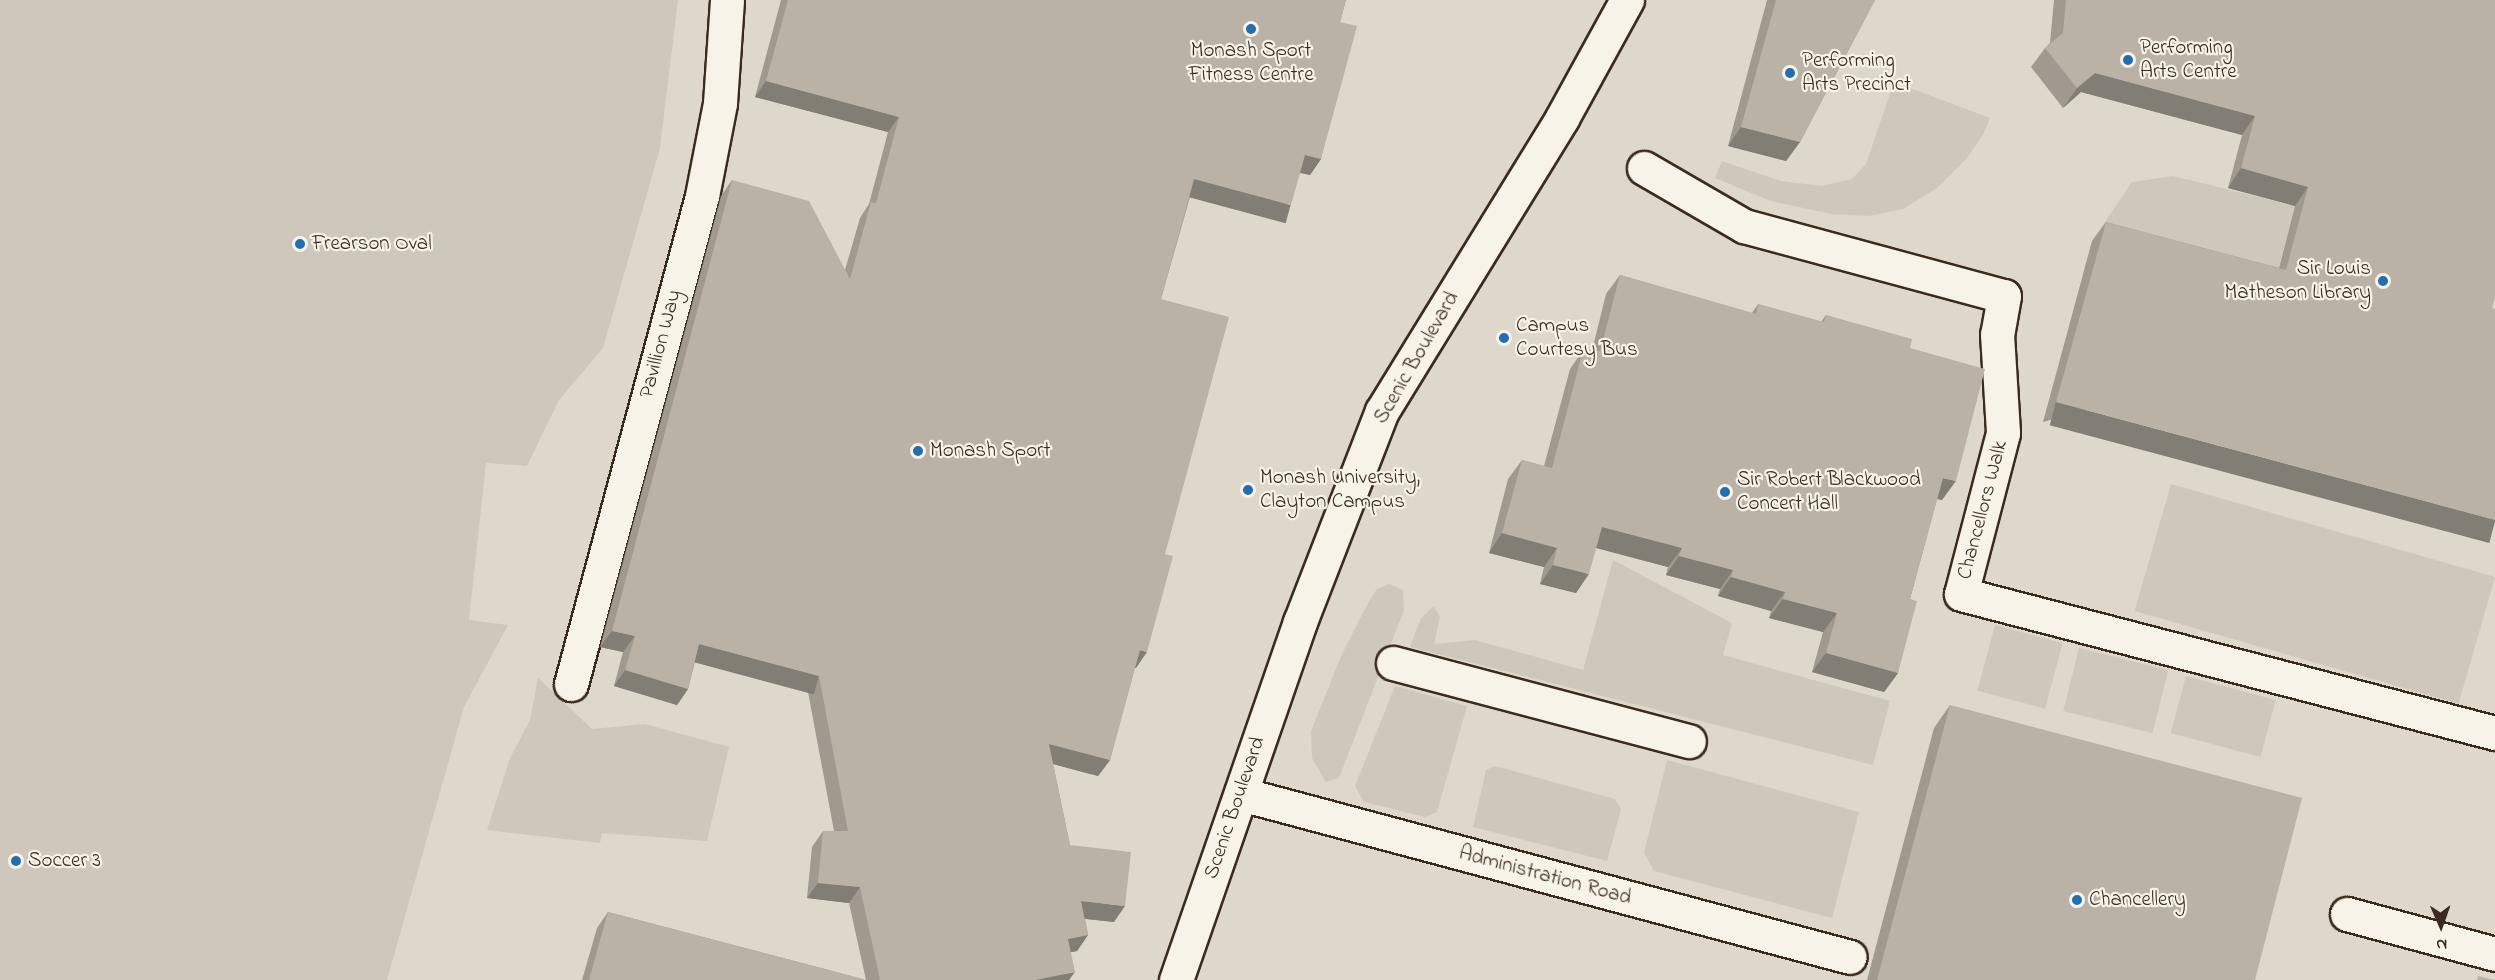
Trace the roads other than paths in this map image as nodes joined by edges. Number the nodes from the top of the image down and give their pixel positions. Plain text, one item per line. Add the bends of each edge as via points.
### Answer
1 (727, 0) edge
2 (1627, 0) edge
3 (1644, 168) dead end
4 (1393, 663) dead end
5 (571, 684) dead end
6 (2495, 733) edge
7 (1689, 741) dead end
8 (1241, 794) junction
9 (2347, 914) dead end
10 (2495, 954) edge
11 (1850, 957) dead end
12 (1176, 980) edge

1 - 5 street, Pavillion Way via 720,104 702,196
2 - 8 street, Scenic Boulevard via 1562,118 1382,411 1300,622
3 - 6 street, Chancellors Walk via 1744,226 2004,296 1997,334 2004,433 1961,594
4 - 7 street
8 - 11 street, Administration Road
8 - 12 street, Scenic Boulevard
9 - 10 street

